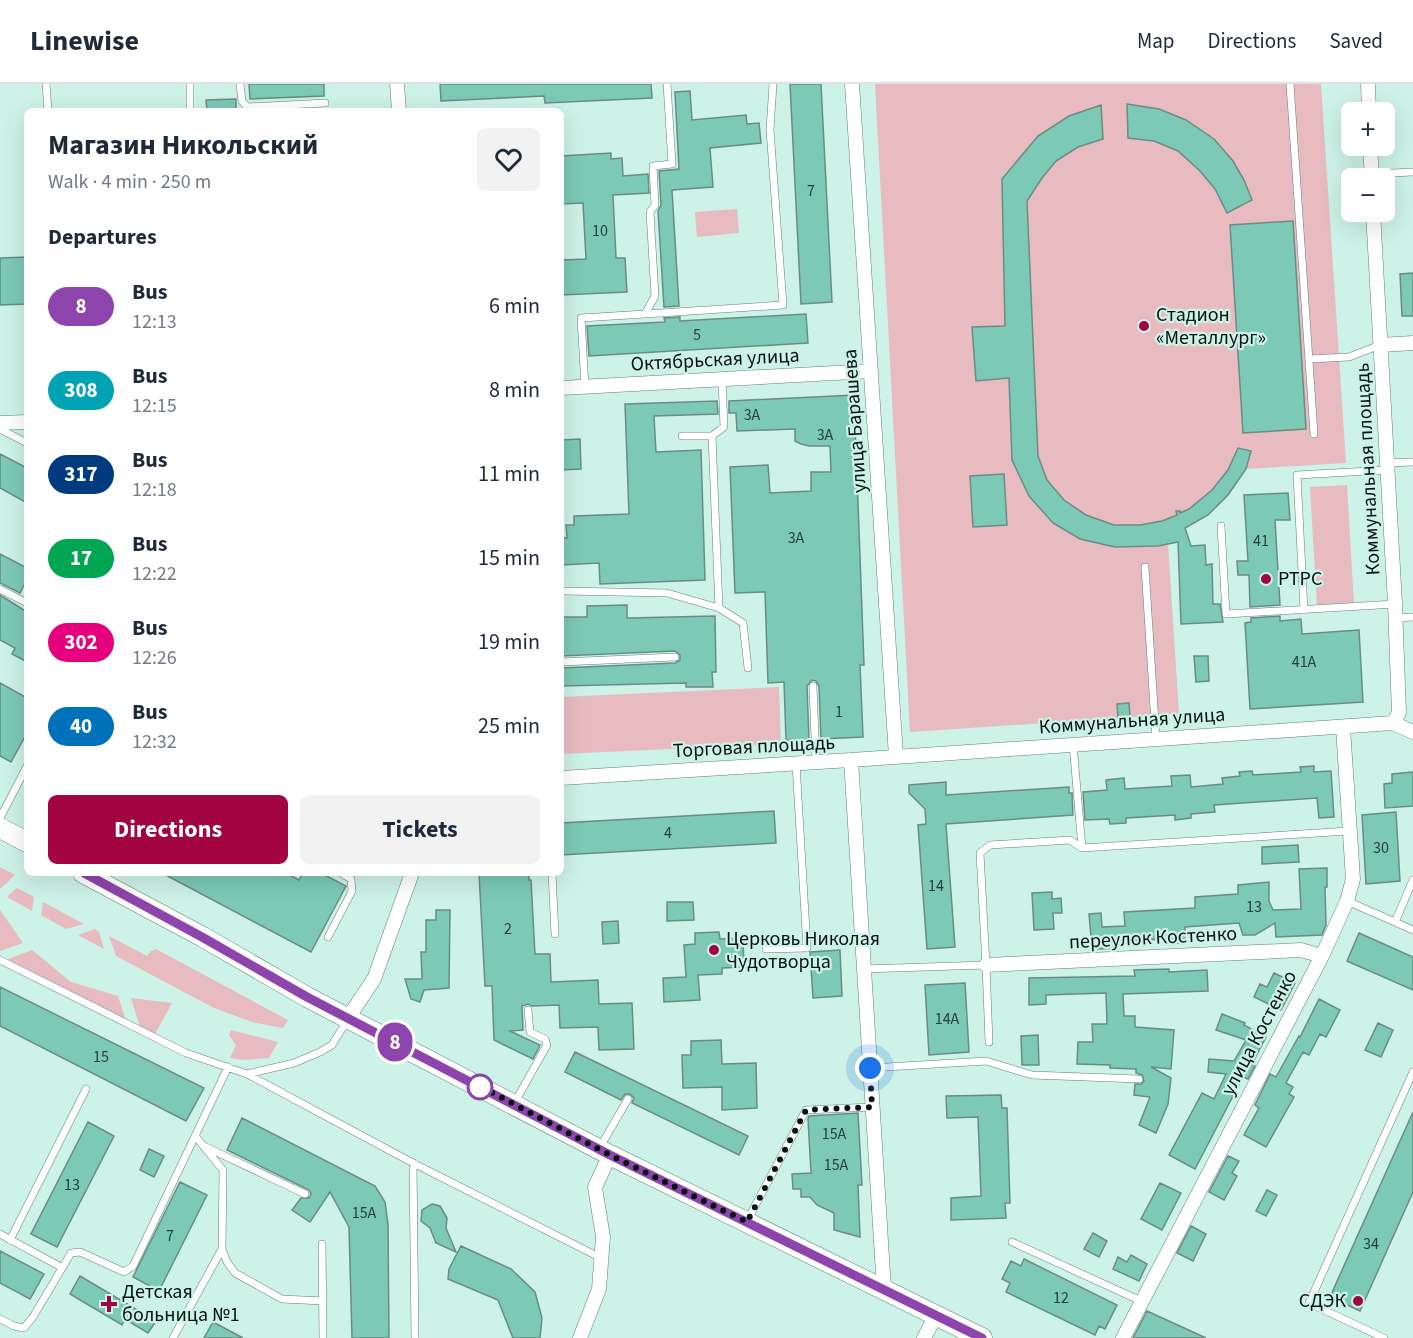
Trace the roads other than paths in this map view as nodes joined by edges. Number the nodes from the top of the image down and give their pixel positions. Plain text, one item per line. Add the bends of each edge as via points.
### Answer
1 (46, 84) edge
2 (190, 84) edge
3 (240, 84) edge
4 (397, 84) edge
5 (667, 84) edge
6 (773, 84) edge
7 (852, 84) edge
8 (1290, 84) edge
9 (1368, 84) edge
10 (1369, 102) edge
11 (325, 103) dead end
12 (48, 108) edge
13 (190, 108) edge
14 (399, 108) edge
15 (1413, 172) edge
16 (1395, 174) edge
17 (1374, 222) edge
18 (645, 314) junction
19 (1413, 343) edge
20 (1381, 345) junction
21 (1310, 358) junction
22 (871, 371) junction
23 (722, 379) junction
24 (585, 387) junction
25 (564, 388) edge
26 (24, 422) edge
27 (0, 423) edge
28 (0, 429) edge
29 (1314, 434) dead end
30 (682, 436) dead end
31 (712, 436) junction
32 (24, 441) edge
33 (1413, 462) edge
34 (1387, 466) junction
35 (1221, 526) dead end
36 (1145, 567) dead end
37 (0, 589) edge
38 (564, 591) dead end
39 (24, 601) edge
40 (719, 608) junction
41 (1304, 610) junction
42 (1395, 611) junction
43 (1413, 617) edge
44 (675, 657) dead end
45 (564, 662) edge
46 (748, 668) dead end
47 (813, 686) dead end
48 (1392, 723) junction
49 (1343, 727) junction
50 (1413, 732) edge
51 (1155, 739) junction
52 (1073, 744) junction
53 (896, 756) junction
54 (851, 760) junction
55 (816, 762) junction
56 (796, 764) junction
57 (24, 772) edge
58 (564, 778) edge
59 (0, 818) edge
60 (0, 828) edge
61 (1349, 831) junction
62 (24, 840) edge
63 (1082, 848) junction
64 (89, 876) edge
65 (346, 876) edge
66 (411, 876) edge
67 (552, 876) edge
68 (1413, 880) edge
69 (1347, 900) junction
70 (1395, 922) junction
71 (1413, 930) edge
72 (555, 934) dead end
73 (328, 937) dead end
74 (766, 949) dead end
75 (1322, 956) junction
76 (0, 960) edge
77 (986, 965) junction
78 (864, 969) junction
79 (528, 1010) dead end
80 (348, 1018) junction
81 (989, 1042) dead end
82 (228, 1067) junction
83 (870, 1068) junction
84 (1413, 1072) edge
85 (247, 1074) junction
86 (1139, 1079) dead end
87 (86, 1089) dead end
88 (628, 1099) dead end
89 (514, 1104) junction
90 (872, 1107) junction
91 (196, 1137) junction
92 (202, 1145) junction
93 (604, 1152) junction
94 (413, 1163) junction
95 (305, 1194) dead end
96 (747, 1222) junction
97 (0, 1234) edge
98 (10, 1240) junction
99 (1012, 1242) dead end
100 (322, 1244) dead end
101 (222, 1249) junction
102 (601, 1258) junction
103 (62, 1267) junction
104 (884, 1290) junction
105 (323, 1301) junction
106 (1141, 1301) junction
107 (936, 1316) junction
108 (0, 1319) edge
109 (1381, 1337) edge
110 (173, 1338) edge
111 (323, 1338) edge
112 (415, 1338) edge
113 (580, 1338) edge
114 (924, 1338) edge
115 (982, 1338) edge
116 (1123, 1338) edge

1 - 12 lane
2 - 13 lane
3 - 11 lane via 242,101 247,107
4 - 14 street
5 - 18 lane via 672,164 653,166 655,205 650,212 655,296
6 - 18 lane via 770,130 783,305
7 - 22 street, улица Барашева
8 - 21 lane
9 - 10 street
15 - 16 lane
17 - 20 street, Коммунальная площадь
18 - 24 lane via 581,318
19 - 20 street
20 - 21 lane via 1348,357
20 - 34 street, Коммунальная площадь
21 - 29 lane
22 - 23 street, Октябрьская улица
22 - 53 street, улица Барашева
23 - 24 street, Октябрьская улица
23 - 31 lane via 724,427
24 - 25 street, Октябрьская улица
26 - 27 street
28 - 32 lane
30 - 31 lane
31 - 40 lane
33 - 34 lane
34 - 41 lane via 1297,475
34 - 42 street, Коммунальная площадь
35 - 41 lane via 1226,614
36 - 51 lane
37 - 39 lane
38 - 40 lane via 668,593
40 - 46 lane via 743,623
41 - 42 lane
42 - 43 lane
42 - 48 street, Коммунальная площадь via 1399,713
44 - 45 lane
47 - 55 lane
48 - 49 street, Коммунальная улица
48 - 50 street, Коммунальная улица
49 - 51 street, Коммунальная улица
49 - 61 street, улица Костенко
51 - 52 street, Коммунальная улица
52 - 53 street, Коммунальная улица
52 - 63 lane
53 - 54 street, Коммунальная улица
54 - 55 street, Торговая площадь
54 - 78 street, Торговая площадь
55 - 56 street, Торговая площадь
56 - 58 street, Торговая площадь
56 - 74 lane via 807,948
57 - 59 lane
60 - 62 main road
61 - 63 lane
61 - 69 street, улица Костенко via 1353,879
63 - 77 lane via 1070,840 990,845 980,853
64 - 80 main road
65 - 73 lane via 351,879 352,891
66 - 80 street via 374,979
67 - 72 lane
68 - 70 lane
69 - 70 lane
69 - 75 street, улица Костенко
70 - 71 lane
75 - 77 street, переулок Костенко via 1301,950
75 - 106 street, улица Костенко
76 - 82 lane via 186,1053
77 - 78 lane
77 - 81 lane
78 - 83 street, Торговая площадь
79 - 89 lane via 530,1032 548,1045
80 - 85 lane via 332,1045 320,1052 294,1063
80 - 89 main road
82 - 85 lane
82 - 91 lane
83 - 86 lane via 986,1061 1032,1075
83 - 90 street, Торговая площадь
84 - 109 lane via 1309,1303
85 - 94 lane
87 - 98 lane
88 - 93 lane
89 - 93 main road
90 - 96 lane via 806,1110
90 - 104 street, Торговая площадь
91 - 92 lane
91 - 103 lane via 133,1266 124,1272 80,1252 71,1253
92 - 95 lane
92 - 101 lane via 223,1170
93 - 96 main road
93 - 102 street via 595,1187 603,1237
94 - 102 lane
94 - 112 lane
96 - 104 main road
97 - 98 lane
98 - 103 lane
99 - 106 lane
100 - 105 lane
101 - 105 lane via 235,1273 282,1299
101 - 110 lane
102 - 113 street via 599,1288
103 - 108 lane via 24,1328
104 - 107 main road
105 - 111 lane
106 - 116 street, улица Костенко
107 - 114 street
107 - 115 main road

